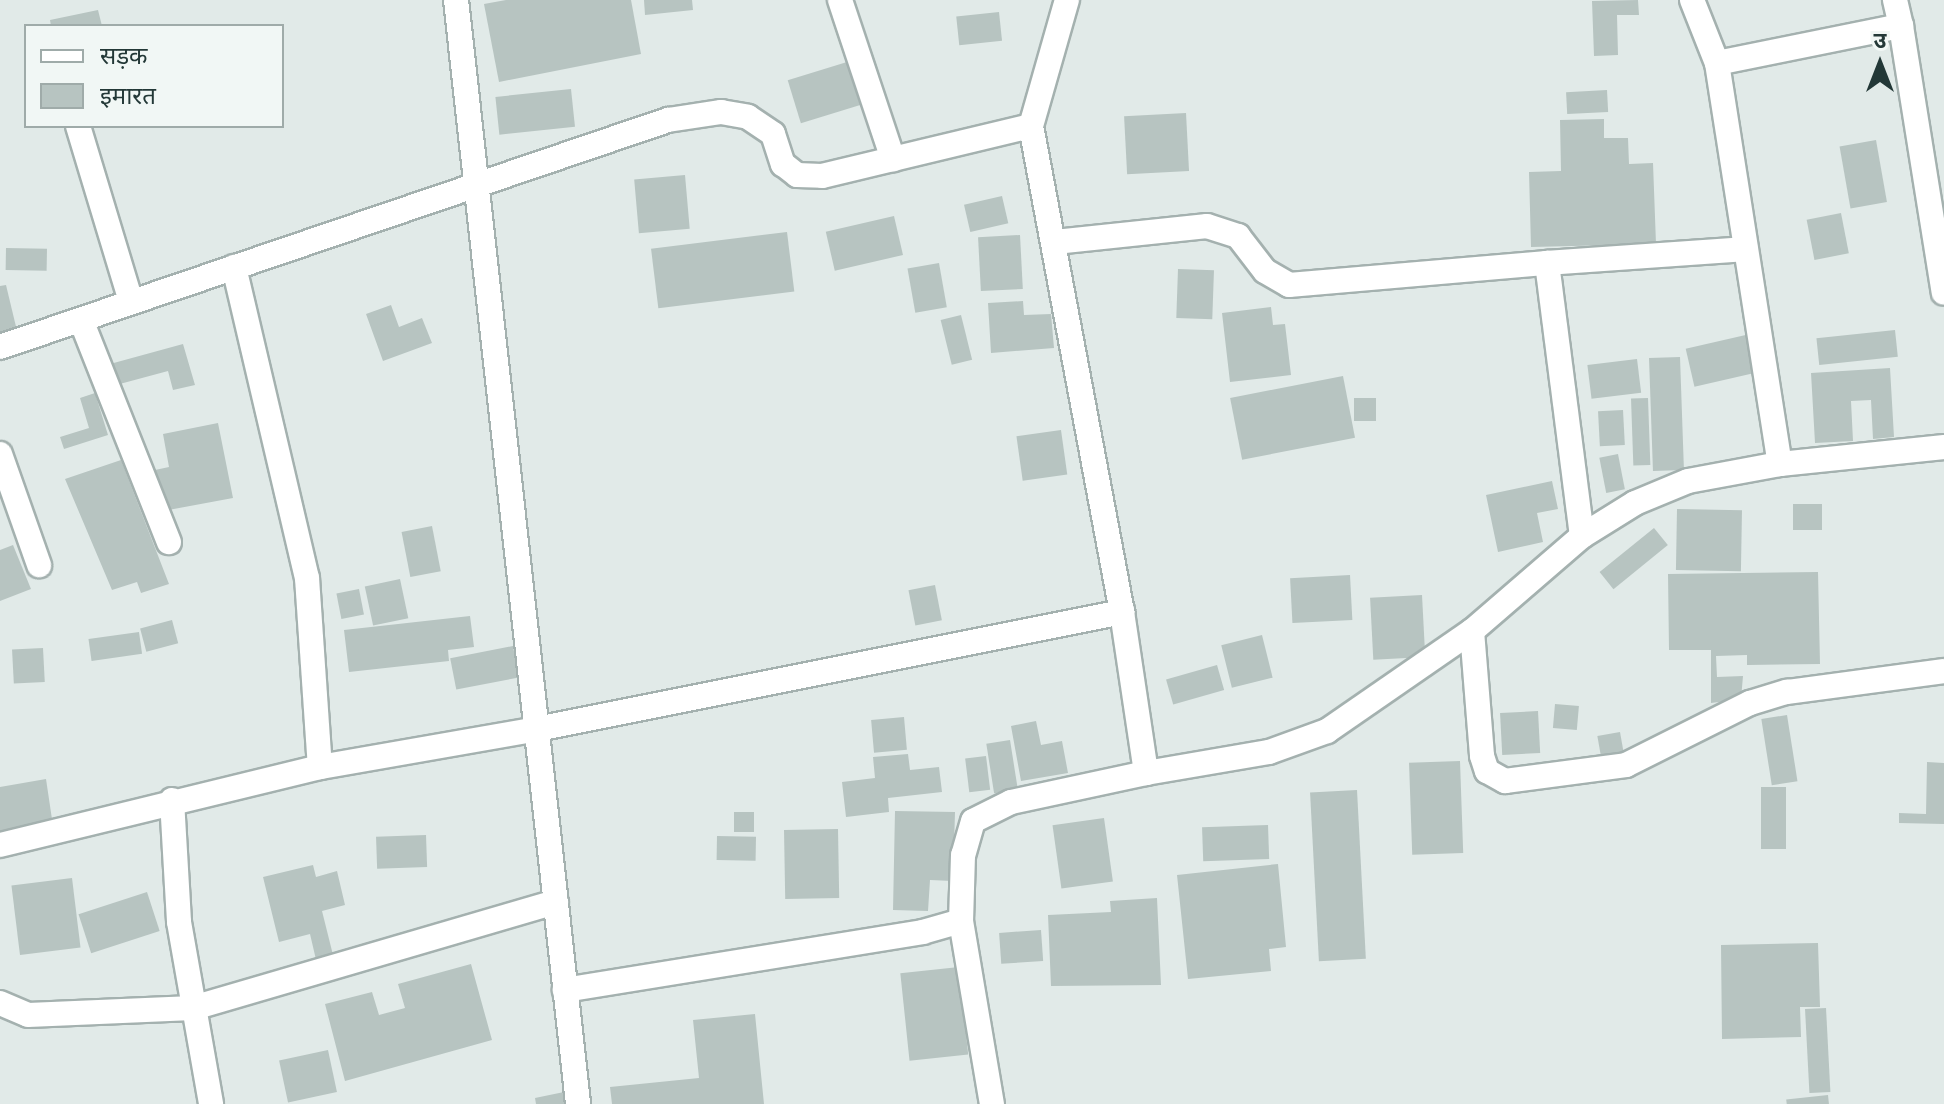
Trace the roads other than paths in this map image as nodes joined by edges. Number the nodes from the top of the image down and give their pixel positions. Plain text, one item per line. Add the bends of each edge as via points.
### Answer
1 (456, 0) edge
2 (840, 0) edge
3 (1067, 0) edge
4 (1692, 0) edge
5 (1895, 0) edge
6 (1901, 26) junction
7 (1717, 63) junction
8 (1031, 126) junction
9 (79, 128) edge
10 (893, 159) junction
11 (1933, 159) edge
12 (476, 182) junction
13 (1055, 242) junction
14 (1746, 249) junction
15 (1547, 263) junction
16 (234, 267) junction
17 (1944, 293) edge
18 (131, 302) junction
19 (81, 320) junction
20 (0, 347) edge
21 (1944, 447) edge
22 (0, 454) edge
23 (1780, 464) junction
24 (1582, 536) junction
25 (169, 542) dead end
26 (39, 565) dead end
27 (1122, 612) junction
28 (1472, 631) junction
29 (1944, 671) edge
30 (537, 729) junction
31 (320, 767) junction
32 (1146, 773) junction
33 (172, 800) junction
34 (0, 845) edge
35 (556, 902) junction
36 (961, 921) junction
37 (565, 990) junction
38 (0, 1003) edge
39 (193, 1008) junction
40 (211, 1104) edge
41 (578, 1104) edge
42 (992, 1104) edge

1 - 12 street
2 - 10 street
3 - 8 street
4 - 7 street
5 - 6 street
6 - 7 street
6 - 11 street
7 - 14 street
8 - 10 street
8 - 13 street
9 - 18 street
10 - 12 street via 822,176 797,175 783,164 773,134 748,117 721,112 668,120
11 - 17 street
12 - 16 street
12 - 30 street
13 - 15 street via 1207,226 1238,236 1265,271 1289,285
13 - 27 street
14 - 15 street
14 - 23 street
15 - 24 street
16 - 18 street
16 - 31 street via 307,578
18 - 19 street
19 - 20 street
19 - 25 street
21 - 23 street
22 - 26 street
23 - 24 street via 1688,481 1635,503
24 - 28 street
27 - 30 street
27 - 32 street
28 - 29 street via 1482,756 1487,771 1505,781 1626,765 1750,703 1787,692
28 - 32 street via 1327,731 1269,752
30 - 31 street
30 - 35 street
31 - 33 street
32 - 36 street via 1011,802 973,821 963,855
33 - 34 street
33 - 39 street via 179,922
35 - 37 street
35 - 39 street
36 - 37 street via 923,932
36 - 42 street
37 - 41 street
38 - 39 street via 28,1015
39 - 40 street

